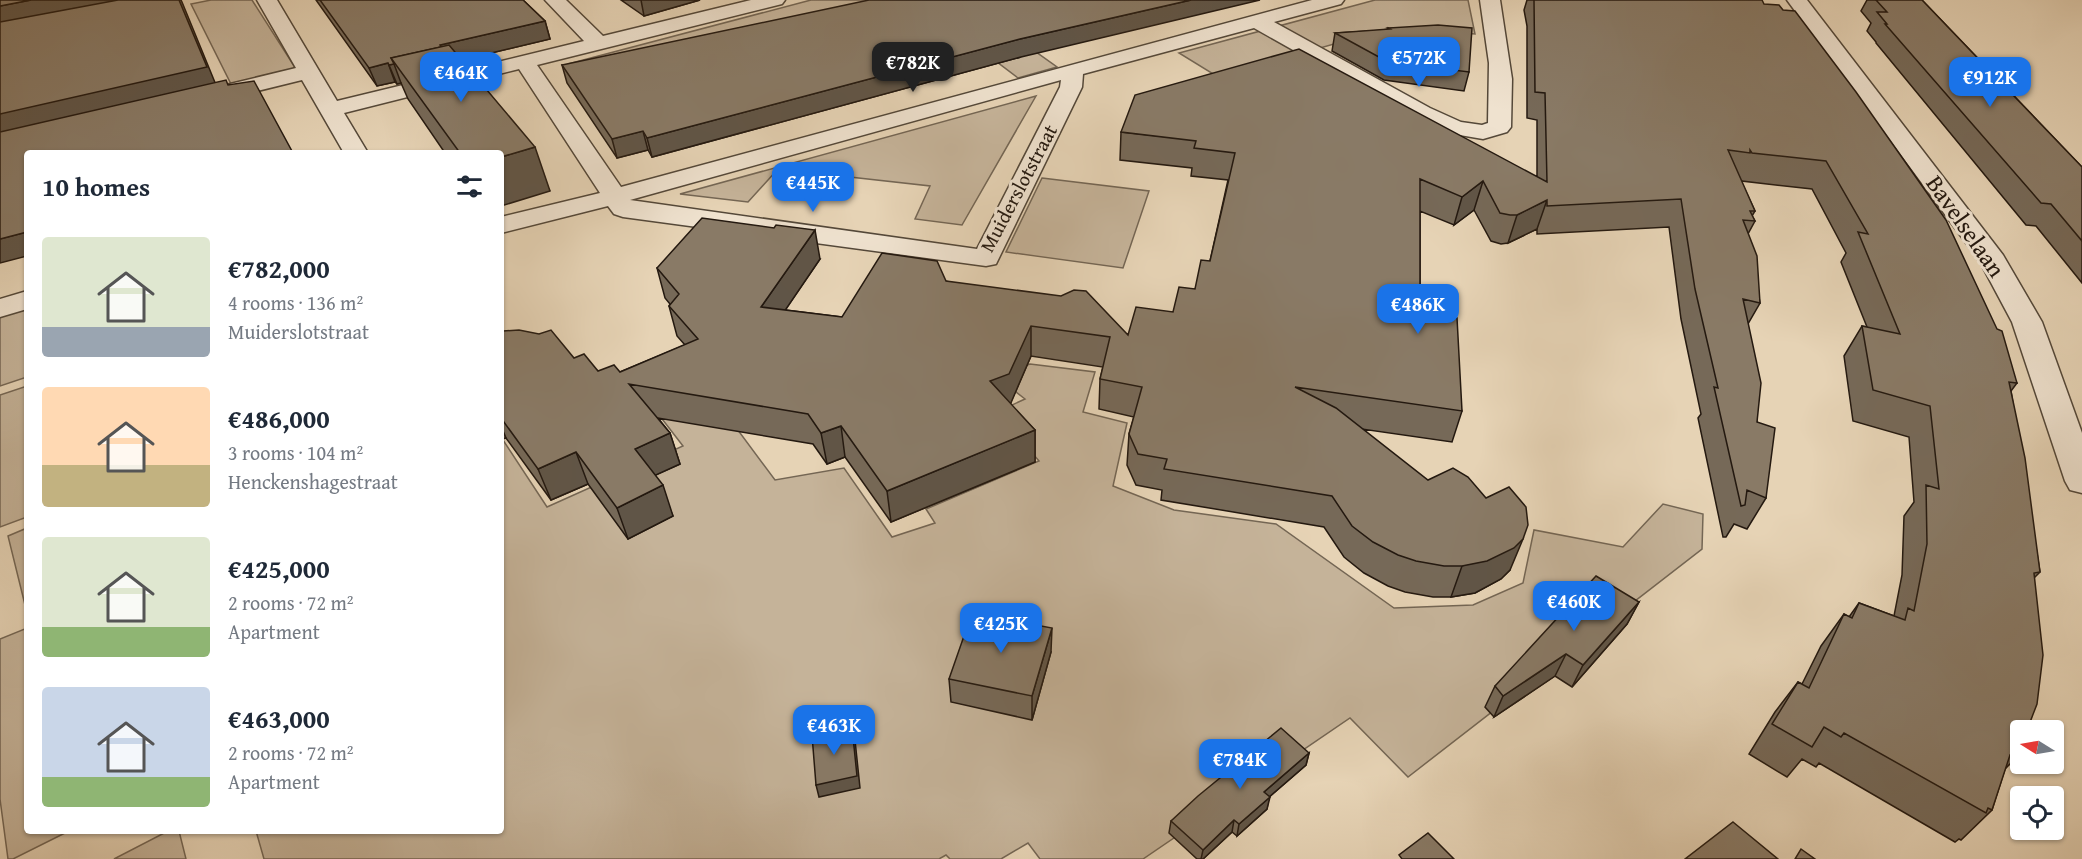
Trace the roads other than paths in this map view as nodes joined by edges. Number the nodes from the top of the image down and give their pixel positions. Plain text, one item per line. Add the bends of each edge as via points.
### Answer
1 (267, 0) edge
2 (555, 0) edge
3 (775, 0) edge
4 (1490, 0) edge
5 (1316, 2) edge
6 (1795, 7) edge
7 (1255, 20) junction
8 (599, 44) junction
9 (524, 61) junction
10 (1072, 70) junction
11 (307, 72) junction
12 (188, 101) edge
13 (333, 109) junction
14 (354, 150) edge
15 (614, 198) junction
16 (504, 224) edge
17 (24, 301) edge
18 (0, 308) edge
19 (2082, 481) edge

1 - 11 street
2 - 8 street
3 - 8 street
4 - 7 street via 1498,40 1501,110 1498,127 1489,141 1422,113
5 - 7 street
6 - 19 street, Bavelselaan via 1962,216 1993,261 2027,322
7 - 10 street
8 - 9 street
9 - 13 street
9 - 15 street, Muiderslotstraat
10 - 15 street
10 - 15 street, Muiderslotstraat via 1071,87 986,258 623,209
11 - 12 street
11 - 13 street
13 - 14 street
15 - 16 street
17 - 18 street

